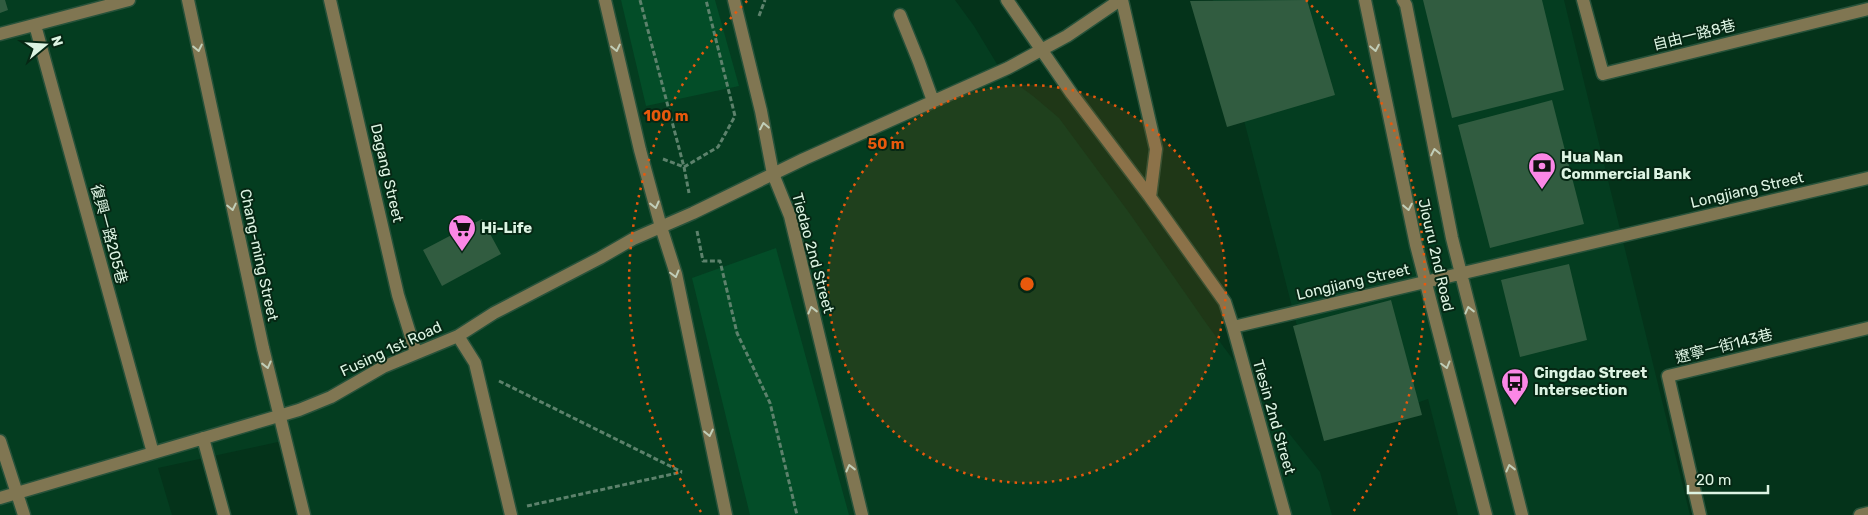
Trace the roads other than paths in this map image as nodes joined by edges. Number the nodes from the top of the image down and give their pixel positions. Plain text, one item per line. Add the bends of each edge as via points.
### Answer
1 (129, 0) edge
2 (188, 0) edge
3 (330, 0) edge
4 (605, 0) edge
5 (734, 0) edge
6 (1007, 0) edge
7 (1121, 0) edge
8 (1365, 0) edge
9 (1403, 0) edge
10 (1583, 0) edge
11 (1868, 9) edge
12 (900, 15) dead end
13 (34, 25) junction
14 (0, 34) edge
15 (1041, 49) junction
16 (933, 101) junction
17 (773, 174) junction
18 (1868, 178) edge
19 (1150, 197) junction
20 (661, 227) junction
21 (1460, 273) junction
22 (1424, 281) junction
23 (1233, 327) junction
24 (1868, 328) edge
25 (458, 336) junction
26 (416, 353) junction
27 (279, 416) junction
28 (203, 438) junction
29 (0, 441) edge
30 (153, 453) junction
31 (17, 493) junction
32 (0, 498) edge
33 (1868, 513) edge
34 (24, 515) edge
35 (224, 515) edge
36 (304, 515) edge
37 (511, 515) edge
38 (726, 515) edge
39 (862, 515) edge
40 (1285, 515) edge
41 (1486, 515) edge
42 (1522, 515) edge
43 (1700, 515) edge
44 (1860, 515) edge

1 - 13 street
2 -> 27 street, Chang-ming Street
3 - 26 street, Dagang Street via 398,295
4 -> 20 street
17 -> 5 street, Tiedao 2nd Street
6 - 15 street
7 - 15 street, Fusing 1st Road
7 - 19 street via 1156,149
8 -> 22 street, Jiouru 2nd Road
21 -> 9 street, Jiouru 2nd Road
10 - 11 street, 自由一路8巷 via 1603,74
12 - 16 street
13 - 14 street
13 - 30 street, 復興一路205巷
15 - 16 street, Fusing 1st Road via 1008,68
15 - 19 street
16 - 17 street, Fusing 1st Road
17 - 20 street, Fusing 1st Road
39 -> 17 street, Tiedao 2nd Street via 790,216
18 - 21 street, Longjiang Street
19 - 23 street via 1225,302
20 - 25 street, Fusing 1st Road via 494,313
20 -> 38 street via 676,274
21 - 22 street, Longjiang Street
42 -> 21 street, Jiouru 2nd Road
22 - 23 street, Longjiang Street
22 -> 41 street, Jiouru 2nd Road
23 - 40 street, Tiesin 2nd Street
24 - 43 street, 遼寧一街143巷 via 1668,376
25 - 26 street, Fusing 1st Road
25 - 37 street via 475,363
26 - 27 street, Fusing 1st Road via 383,367 331,397
27 - 28 street, Fusing 1st Road
27 - 36 street, Chang-ming Street
28 - 30 street, Fusing 1st Road
28 - 35 street
29 - 31 street
30 - 31 street, Fusing 1st Road
31 - 32 street, Fusing 1st Road
31 - 34 street
33 - 44 street

